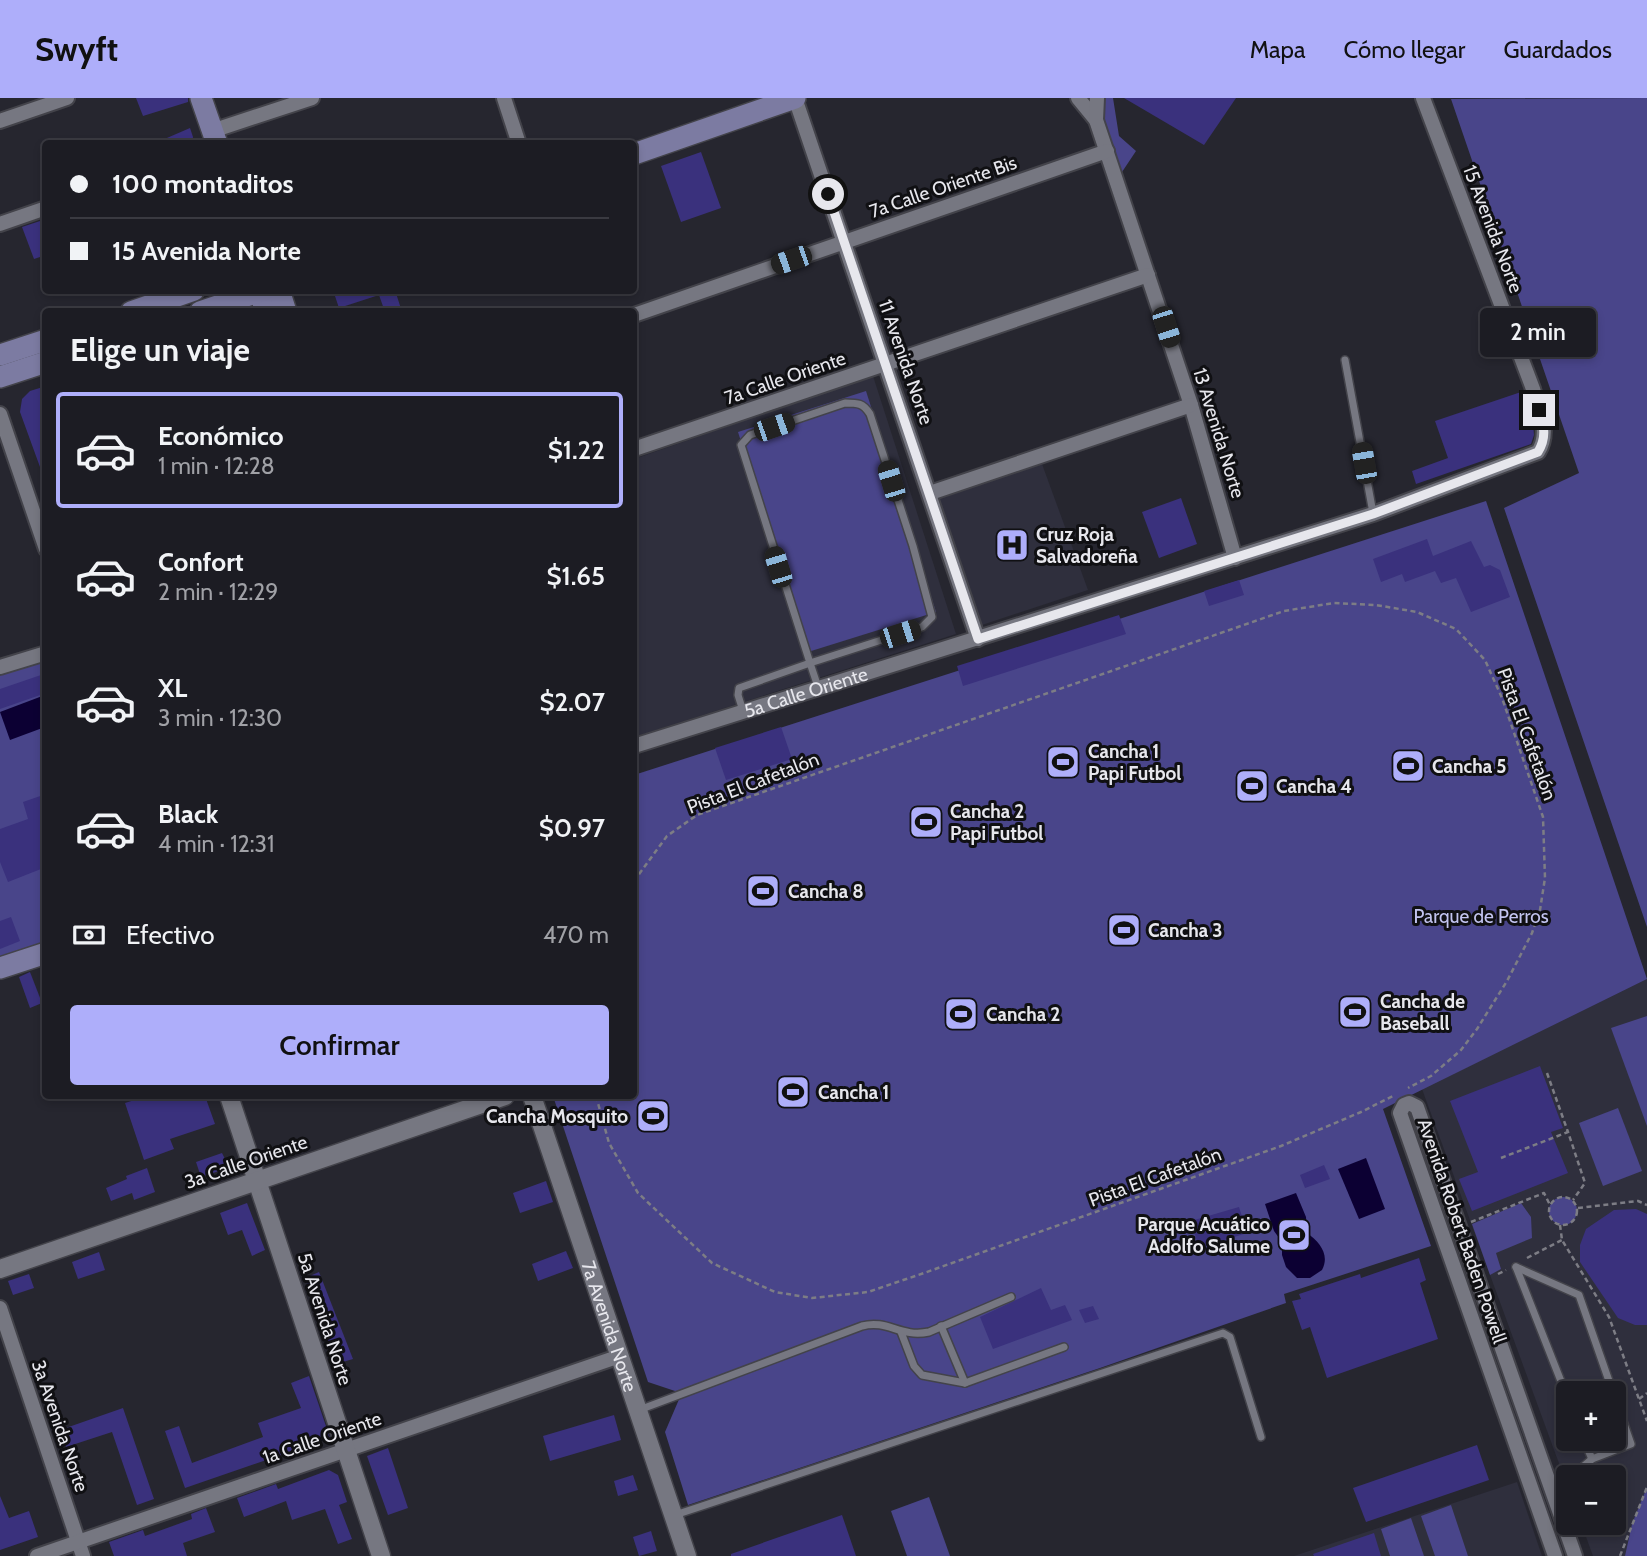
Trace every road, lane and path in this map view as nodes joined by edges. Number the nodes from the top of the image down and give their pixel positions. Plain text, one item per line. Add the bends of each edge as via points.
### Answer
1 (67, 98) edge
2 (201, 98) edge
3 (312, 98) edge
4 (504, 98) edge
5 (795, 98) edge
6 (1078, 98) edge
7 (1097, 98) edge
8 (1423, 98) edge
9 (1096, 120) junction
10 (0, 121) edge
11 (215, 137) edge
12 (518, 140) edge
13 (1107, 151) junction
14 (637, 153) edge
15 (42, 209) edge
16 (0, 224) edge
17 (844, 242) junction
18 (1148, 275) junction
19 (183, 294) edge
20 (265, 295) edge
21 (142, 308) edge
22 (215, 308) edge
23 (281, 308) edge
24 (637, 313) edge
25 (42, 341) edge
26 (0, 355) edge
27 (1345, 360) dead end
28 (42, 363) edge
29 (886, 364) junction
30 (0, 377) edge
31 (1191, 405) junction
32 (0, 414) edge
33 (637, 448) edge
34 (1538, 452) joint
35 (930, 493) junction
36 (1373, 514) junction
37 (42, 537) edge
38 (1235, 558) junction
39 (978, 639) junction
40 (42, 654) edge
41 (810, 663) junction
42 (0, 667) edge
43 (818, 687) junction
44 (743, 711) junction
45 (637, 745) edge
46 (637, 877) edge
47 (42, 954) edge
48 (0, 968) edge
49 (1547, 1073) dead end
50 (1407, 1088) dead end
51 (1396, 1094) dead end
52 (230, 1099) edge
53 (489, 1099) edge
54 (533, 1099) edge
55 (597, 1099) edge
56 (1568, 1132) junction
57 (1501, 1158) dead end
58 (256, 1180) junction
59 (1573, 1200) junction
60 (1550, 1205) junction
61 (1647, 1205) edge
62 (1578, 1209) junction
63 (1465, 1225) dead end
64 (1560, 1225) junction
65 (1562, 1240) junction
66 (1519, 1263) dead end
67 (1508, 1268) dead end
68 (0, 1269) edge
69 (1498, 1274) dead end
70 (1011, 1297) dead end
71 (0, 1308) edge
72 (1493, 1320) junction
73 (941, 1326) junction
74 (1476, 1326) junction
75 (901, 1332) junction
76 (1064, 1347) dead end
77 (620, 1356) junction
78 (1561, 1381) edge
79 (1610, 1381) edge
80 (965, 1383) junction
81 (1647, 1393) edge
82 (1639, 1399) junction
83 (639, 1410) junction
84 (1647, 1421) edge
85 (1626, 1427) edge
86 (1261, 1437) dead end
87 (1626, 1446) edge
88 (346, 1450) junction
89 (1589, 1451) edge
90 (1613, 1451) edge
91 (1541, 1458) junction
92 (1592, 1459) junction
93 (1525, 1464) junction
94 (1585, 1465) edge
95 (1647, 1487) edge
96 (1556, 1490) edge
97 (1553, 1493) junction
98 (674, 1515) junction
99 (81, 1549) edge
100 (37, 1556) edge
101 (381, 1556) edge
102 (687, 1556) edge
103 (1555, 1556) edge
104 (1575, 1556) edge
105 (1620, 1556) edge

1 - 10 street
2 - 11 main road
3 - 11 street
4 - 12 street
5 - 14 main road
5 - 17 street, 11 Avenida Norte
6 - 9 street, 13 Avenida Norte
7 - 9 street, 13 Avenida Norte
8 - 34 street, 15 Avenida Norte via 1533,389 1545,431
9 - 13 street, 13 Avenida Norte
13 - 17 street, 7a Calle Oriente Bis
13 - 18 street, 13 Avenida Norte
15 - 16 street
17 - 24 street, 7a Calle Oriente Bis
17 - 29 street, 11 Avenida Norte
18 - 29 street, 7a Calle Oriente
18 - 31 street, 13 Avenida Norte
19 - 21 main road
20 - 22 main road
20 - 23 main road
25 - 26 main road
27 - 36 lane
28 - 30 main road
29 - 33 street, 7a Calle Oriente
29 - 35 street, 11 Avenida Norte
31 - 35 street
31 - 38 street, 13 Avenida Norte
32 - 37 street
34 - 36 street, 5a Calle Oriente
35 - 39 street, 11 Avenida Norte
36 - 38 street, 5a Calle Oriente
38 - 39 street, 5a Calle Oriente
39 - 43 street, 5a Calle Oriente
40 - 42 street
41 - 41 lane via 741,445 750,435 857,403 865,405 870,414 932,617 922,627
41 - 43 lane
41 - 44 lane via 739,688
43 - 44 street, 5a Calle Oriente
44 - 45 street, 5a Calle Oriente
46 - 50 path, Pista El Cafetalón via 667,836 697,815 1284,611 1334,603 1417,612 1456,629 1485,660 1543,817 1545,878 1532,933 1477,1029 1431,1076
47 - 48 main road
49 - 56 path
51 - 55 path, Pista El Cafetalón via 1281,1146 924,1273 868,1292 812,1298 775,1292 712,1263 638,1193 609,1143
52 - 58 street, 5a Avenida Norte
53 - 58 street, 3a Calle Oriente
54 - 77 street, 7a Avenida Norte
56 - 57 path
56 - 59 path via 1585,1183
58 - 68 street, 3a Calle Oriente
58 - 88 street, 5a Avenida Norte
59 - 60 path via 1561,1197
59 - 62 path
60 - 63 path via 1544,1193
60 - 64 path via 1552,1220
61 - 62 path via 1638,1200
62 - 64 path via 1574,1221
64 - 65 path
65 - 66 path
65 - 82 path via 1609,1317
67 - 69 path
70 - 73 lane
71 - 99 street, 3a Avenida Norte
72 - 74 street
72 - 74 street, Avenida Robert Baden Powell via 1417,1107 1409,1103 1400,1113
72 - 91 street, Avenida Robert Baden Powell
73 - 75 lane via 916,1334
73 - 80 lane
74 - 93 street, Avenida Robert Baden Powell
75 - 80 lane via 922,1375
75 - 83 lane via 881,1324 862,1326
76 - 80 lane
77 - 83 street, 7a Avenida Norte
77 - 88 street, 1a Calle Oriente
78 - 79 lane via 1516,1267 1579,1295
81 - 82 path
82 - 84 path
83 - 98 street, 7a Avenida Norte
85 - 87 lane via 1632,1444
86 - 98 lane via 1230,1337 1223,1333
88 - 99 street, 1a Calle Oriente
88 - 101 street, 5a Avenida Norte
89 - 92 lane
90 - 92 lane
91 - 93 street
91 - 97 street, Avenida Robert Baden Powell
92 - 94 lane
93 - 103 street, Avenida Robert Baden Powell
95 - 105 path
96 - 97 lane
97 - 104 street, Avenida Robert Baden Powell
98 - 102 street, 7a Avenida Norte
99 - 100 street, 1a Calle Oriente

